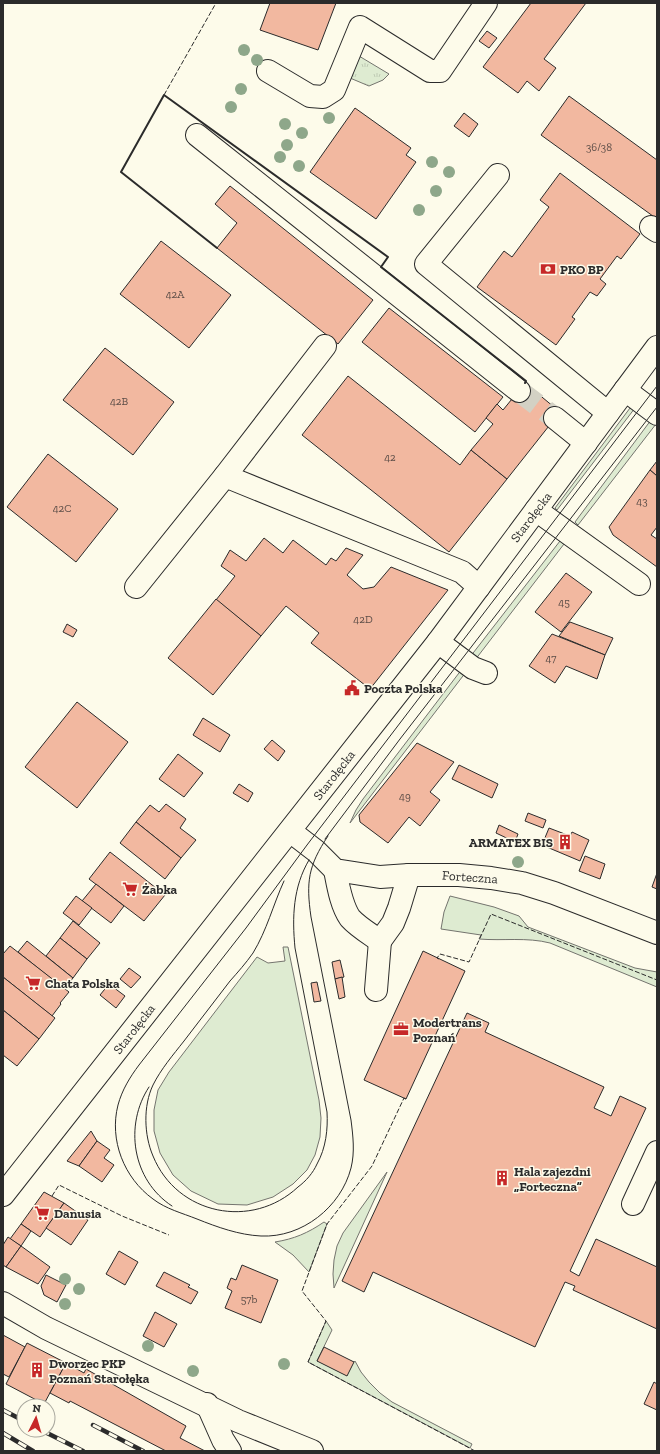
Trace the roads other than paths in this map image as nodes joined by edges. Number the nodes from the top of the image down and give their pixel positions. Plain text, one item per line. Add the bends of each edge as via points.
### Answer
1 (486, 3) edge
2 (268, 71) dead end
3 (197, 135) dead end
4 (498, 175) dead end
5 (325, 346) dead end
6 (657, 348) edge
7 (625, 390) junction
8 (519, 391) tunnel mouth
9 (608, 413) junction
10 (657, 414) edge
11 (555, 418) tunnel mouth
12 (586, 443) junction
13 (225, 476) junction
14 (536, 510) junction
15 (639, 584) dead end
16 (136, 587) dead end
17 (479, 587) junction
18 (438, 642) junction
19 (486, 673) dead end
20 (290, 831) junction
21 (335, 870) junction
22 (409, 874) junction
23 (657, 933) edge
24 (380, 941) junction
25 (376, 990) dead end
26 (657, 1152) edge
27 (3, 1195) edge
28 (632, 1204) dead end
29 (3, 1303) edge
30 (207, 1404) junction
31 (230, 1451) edge
32 (312, 1451) edge

1 - 2 street via 440,71 430,71 360,27 334,90 323,97 310,96
3 - 8 street
4 - 9 street via 426,264
5 - 13 street
6 - 7 street, Starołęcka
7 - 9 street, Starołęcka
7 - 10 street
9 - 12 street, Starołęcka
11 - 12 street
12 - 14 street, Starołęcka
13 - 16 street
13 - 17 street via 462,572
14 - 15 street
14 - 17 street, Starołęcka
17 - 18 street, Starołęcka
18 - 19 street via 472,668
18 - 20 street, Starołęcka
20 - 21 street
20 - 27 street, Starołęcka
21 - 22 street, Forteczna via 380,877
21 - 24 street via 340,895 350,917
22 - 23 street, Forteczna via 459,875 522,883
22 - 24 street via 393,923
24 - 25 street
26 - 28 street
29 - 30 street via 46,1328
30 - 31 street
30 - 32 street via 238,1421

